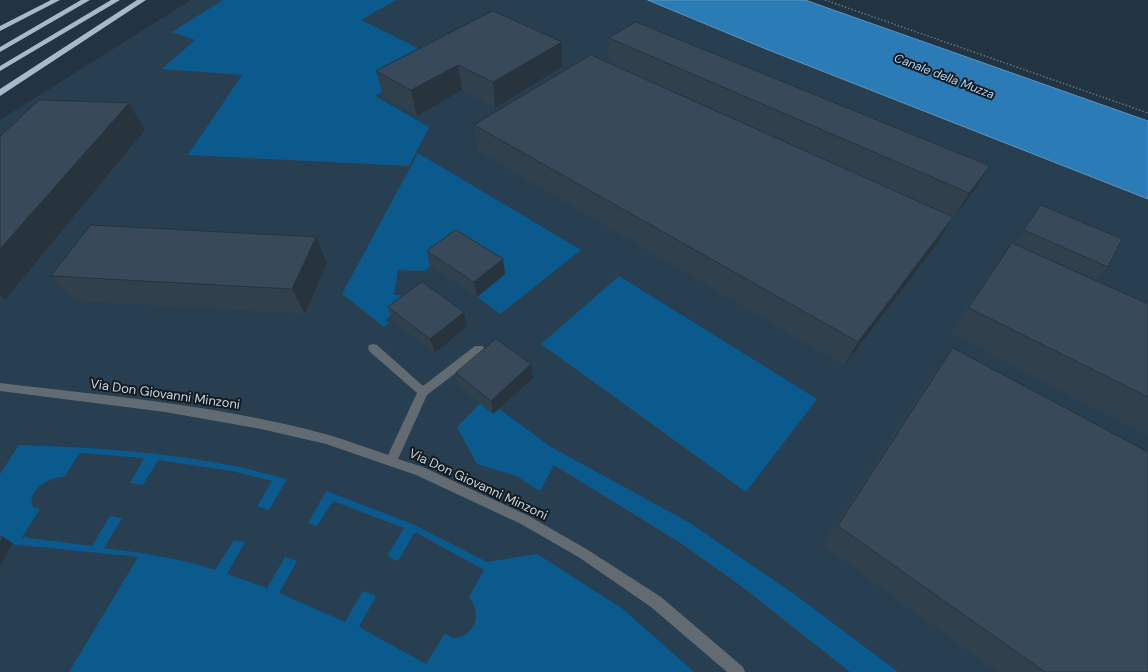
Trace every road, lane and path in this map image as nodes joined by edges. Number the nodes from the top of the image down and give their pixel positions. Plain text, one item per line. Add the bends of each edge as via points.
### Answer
1 (56, 0) edge
2 (86, 0) edge
3 (116, 0) edge
4 (142, 0) edge
5 (824, 0) edge
6 (0, 29) edge
7 (0, 50) edge
8 (0, 69) edge
9 (0, 93) edge
10 (1148, 113) edge
11 (373, 348) dead end
12 (480, 349) dead end
13 (0, 387) edge
14 (423, 392) junction
15 (391, 462) junction
16 (738, 672) edge

1 - 6 highway
2 - 7 highway
3 - 8 highway
4 - 9 highway
5 - 10 path
11 - 14 street
12 - 14 street
13 - 15 street, Via Don Giovanni Minzoni via 165,407 261,424 326,439
14 - 15 street
15 - 16 street, Via Don Giovanni Minzoni via 419,471 525,520 584,554 656,602

